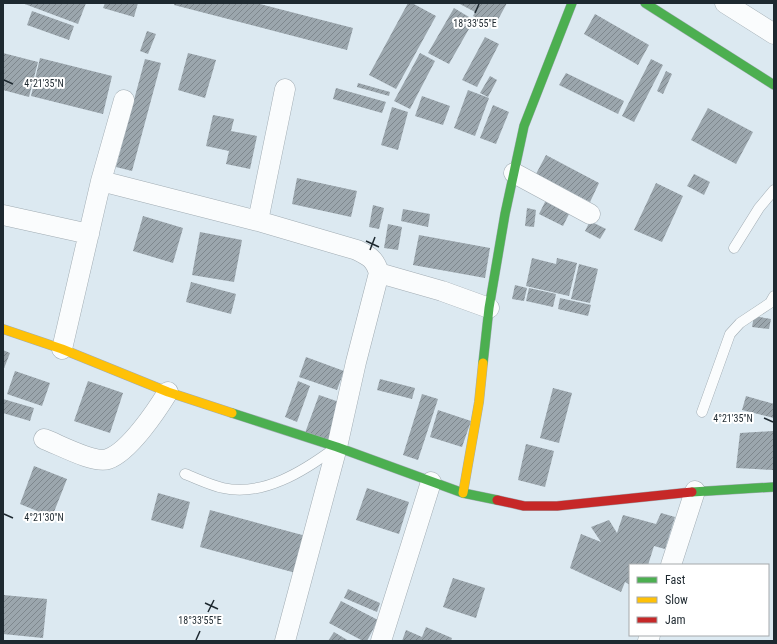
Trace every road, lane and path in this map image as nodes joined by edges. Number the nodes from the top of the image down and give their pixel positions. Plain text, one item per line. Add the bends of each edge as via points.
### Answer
1 (572, 3) edge
2 (645, 3) edge
3 (725, 3) edge
4 (774, 34) edge
5 (774, 85) edge
6 (285, 89) dead end
7 (124, 100) dead end
8 (514, 173) junction
9 (101, 181) junction
10 (774, 190) edge
11 (590, 214) dead end
12 (3, 215) edge
13 (258, 221) junction
14 (89, 234) junction
15 (734, 248) dead end
16 (379, 273) junction
17 (774, 296) edge
18 (489, 308) junction
19 (3, 329) edge
20 (62, 349) junction
21 (168, 392) junction
22 (702, 412) dead end
23 (44, 439) dead end
24 (337, 447) junction
25 (186, 474) dead end
26 (431, 482) junction
27 (774, 487) edge
28 (695, 492) junction
29 (463, 493) junction
30 (671, 564) edge
31 (285, 641) edge
32 (381, 641) edge

1 - 8 street via 524,126
2 - 5 street
3 - 4 street
6 - 13 street
7 - 9 street
8 - 11 street
8 - 18 street
9 - 13 street
9 - 14 street
10 - 15 lane via 759,208
12 - 14 street
13 - 16 street via 357,250 372,257
14 - 20 street
16 - 18 street
16 - 24 street
17 - 22 lane via 770,303 740,323 730,334
18 - 29 street via 479,402
19 - 20 street
20 - 21 street
21 - 23 street via 148,424 107,460 92,458
21 - 24 street
24 - 25 lane via 290,476 266,486 244,490 223,488
24 - 26 street
24 - 31 street
26 - 29 street
26 - 32 street
27 - 28 street
28 - 29 street via 623,497 557,506 524,506
28 - 30 street

